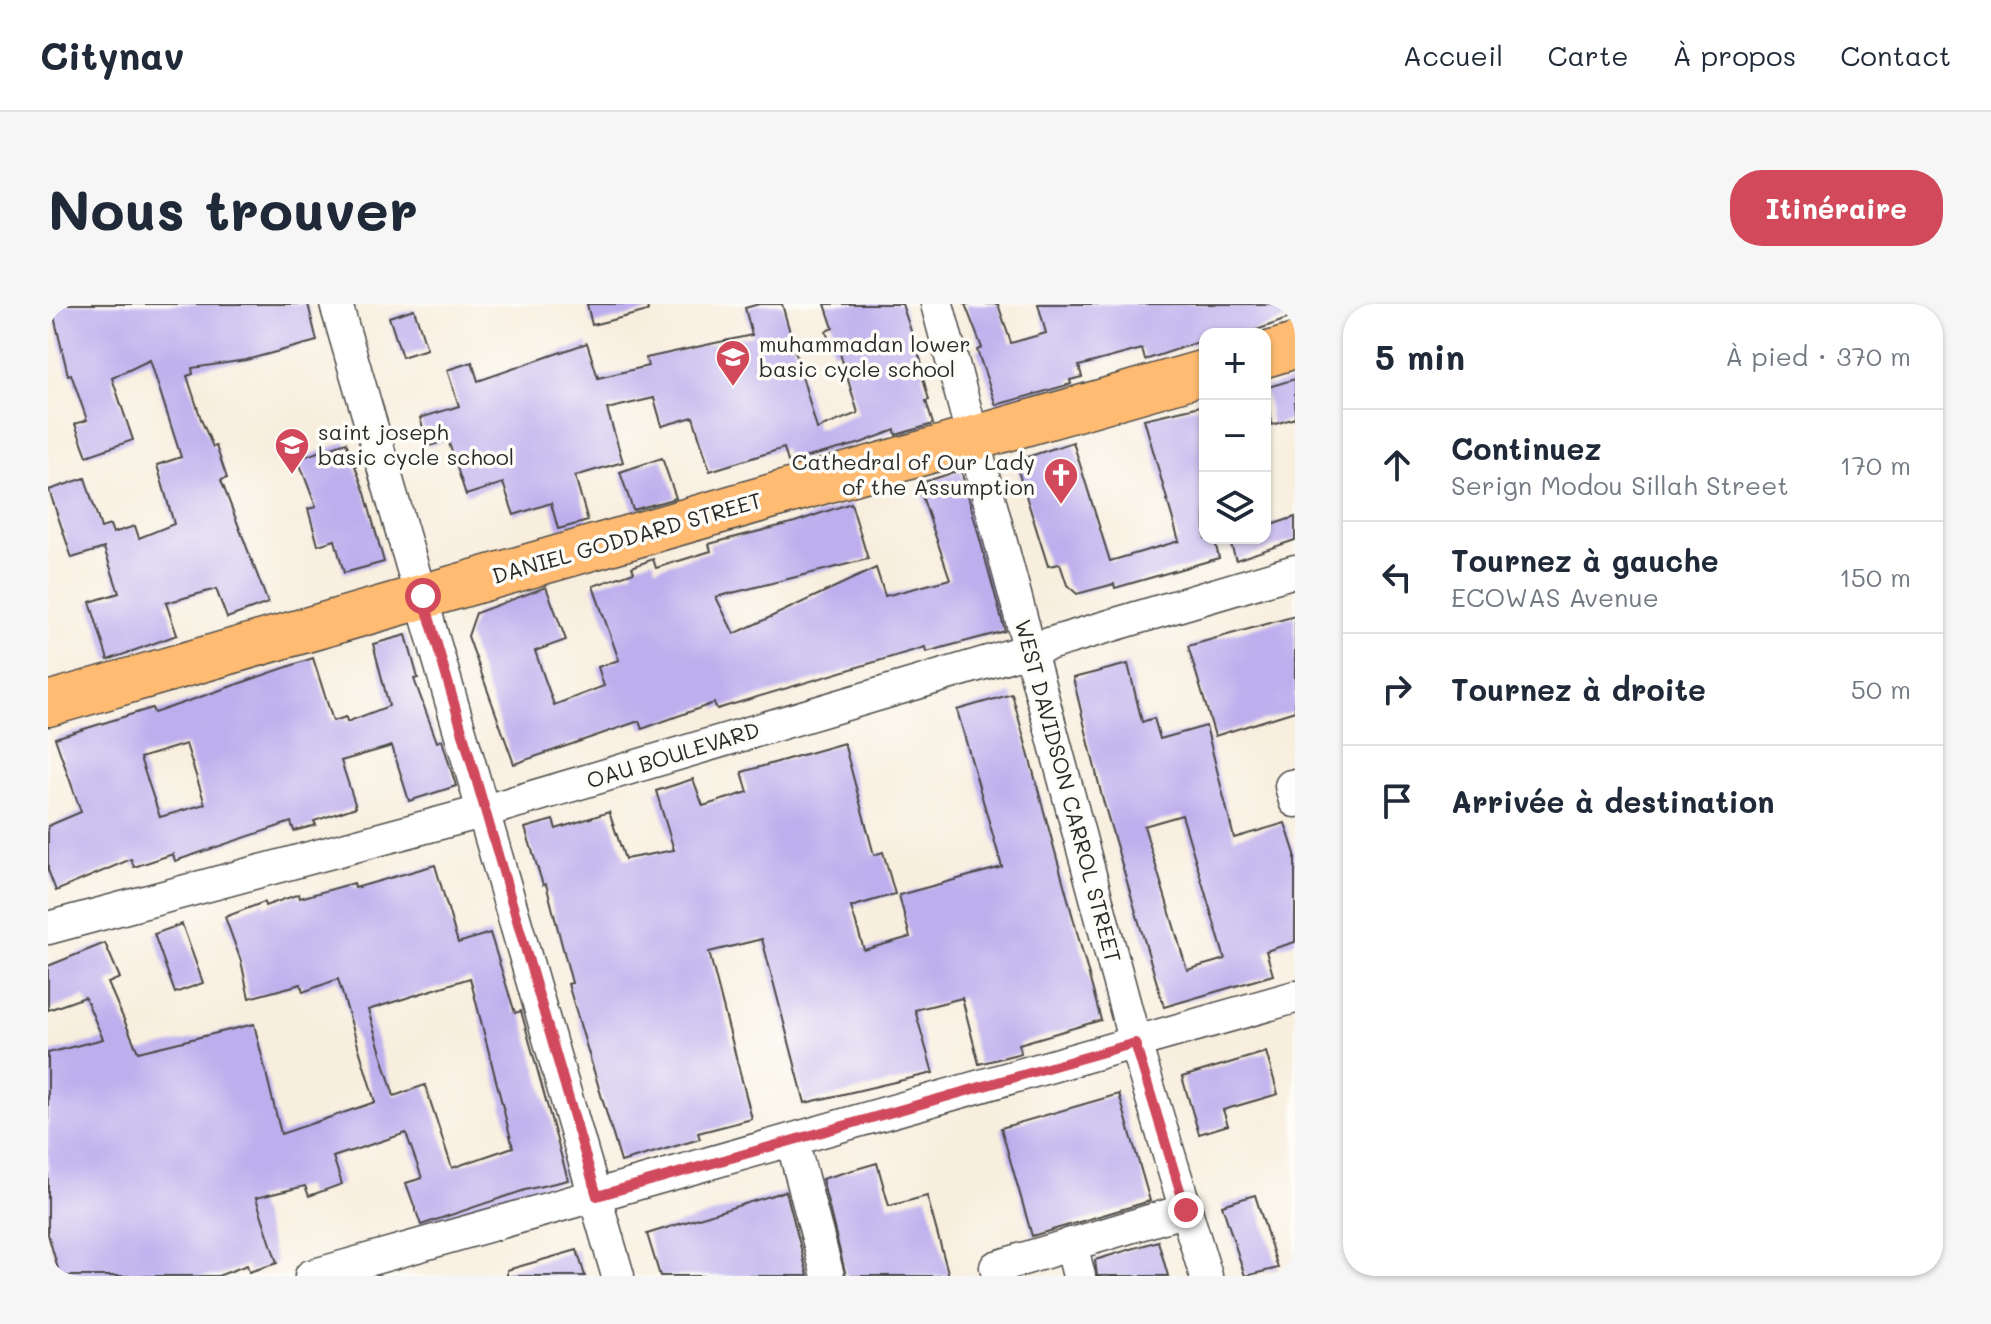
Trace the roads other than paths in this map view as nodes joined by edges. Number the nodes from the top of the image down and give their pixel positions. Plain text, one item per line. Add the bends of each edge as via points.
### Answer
1 (336, 304) edge
2 (937, 304) edge
3 (1295, 346) edge
4 (1271, 353) edge
5 (1199, 374) edge
6 (975, 440) junction
7 (1295, 571) edge
8 (423, 596) junction
9 (1031, 648) junction
10 (48, 704) edge
11 (485, 811) junction
12 (48, 928) edge
13 (1295, 997) edge
14 (1135, 1043) junction
15 (792, 1140) junction
16 (597, 1196) junction
17 (1186, 1210) junction
18 (1071, 1244) junction
19 (315, 1275) edge
20 (618, 1276) edge
21 (828, 1276) edge
22 (998, 1276) edge
23 (1079, 1276) edge
24 (1206, 1276) edge

1 - 8 street
2 - 6 street, WEST DAVIDSON CARROL STREET
3 - 4 highway
5 - 6 highway, DANIEL GODDARD STREET
6 - 8 highway, DANIEL GODDARD STREET
6 - 9 street, WEST DAVIDSON CARROL STREET
7 - 9 street, OAU BOULEVARD
8 - 10 highway, DANIEL GODDARD STREET
8 - 11 street
9 - 11 street, OAU BOULEVARD
9 - 14 street, WEST DAVIDSON CARROL STREET
11 - 12 street, OAU BOULEVARD
11 - 16 street
13 - 14 street
14 - 15 street
14 - 17 street, WEST DAVIDSON CARROL STREET
15 - 16 street
15 - 21 street
16 - 19 street
16 - 20 street
17 - 18 street
17 - 24 street, WEST DAVIDSON CARROL STREET
18 - 22 street via 996,1267
18 - 23 street

